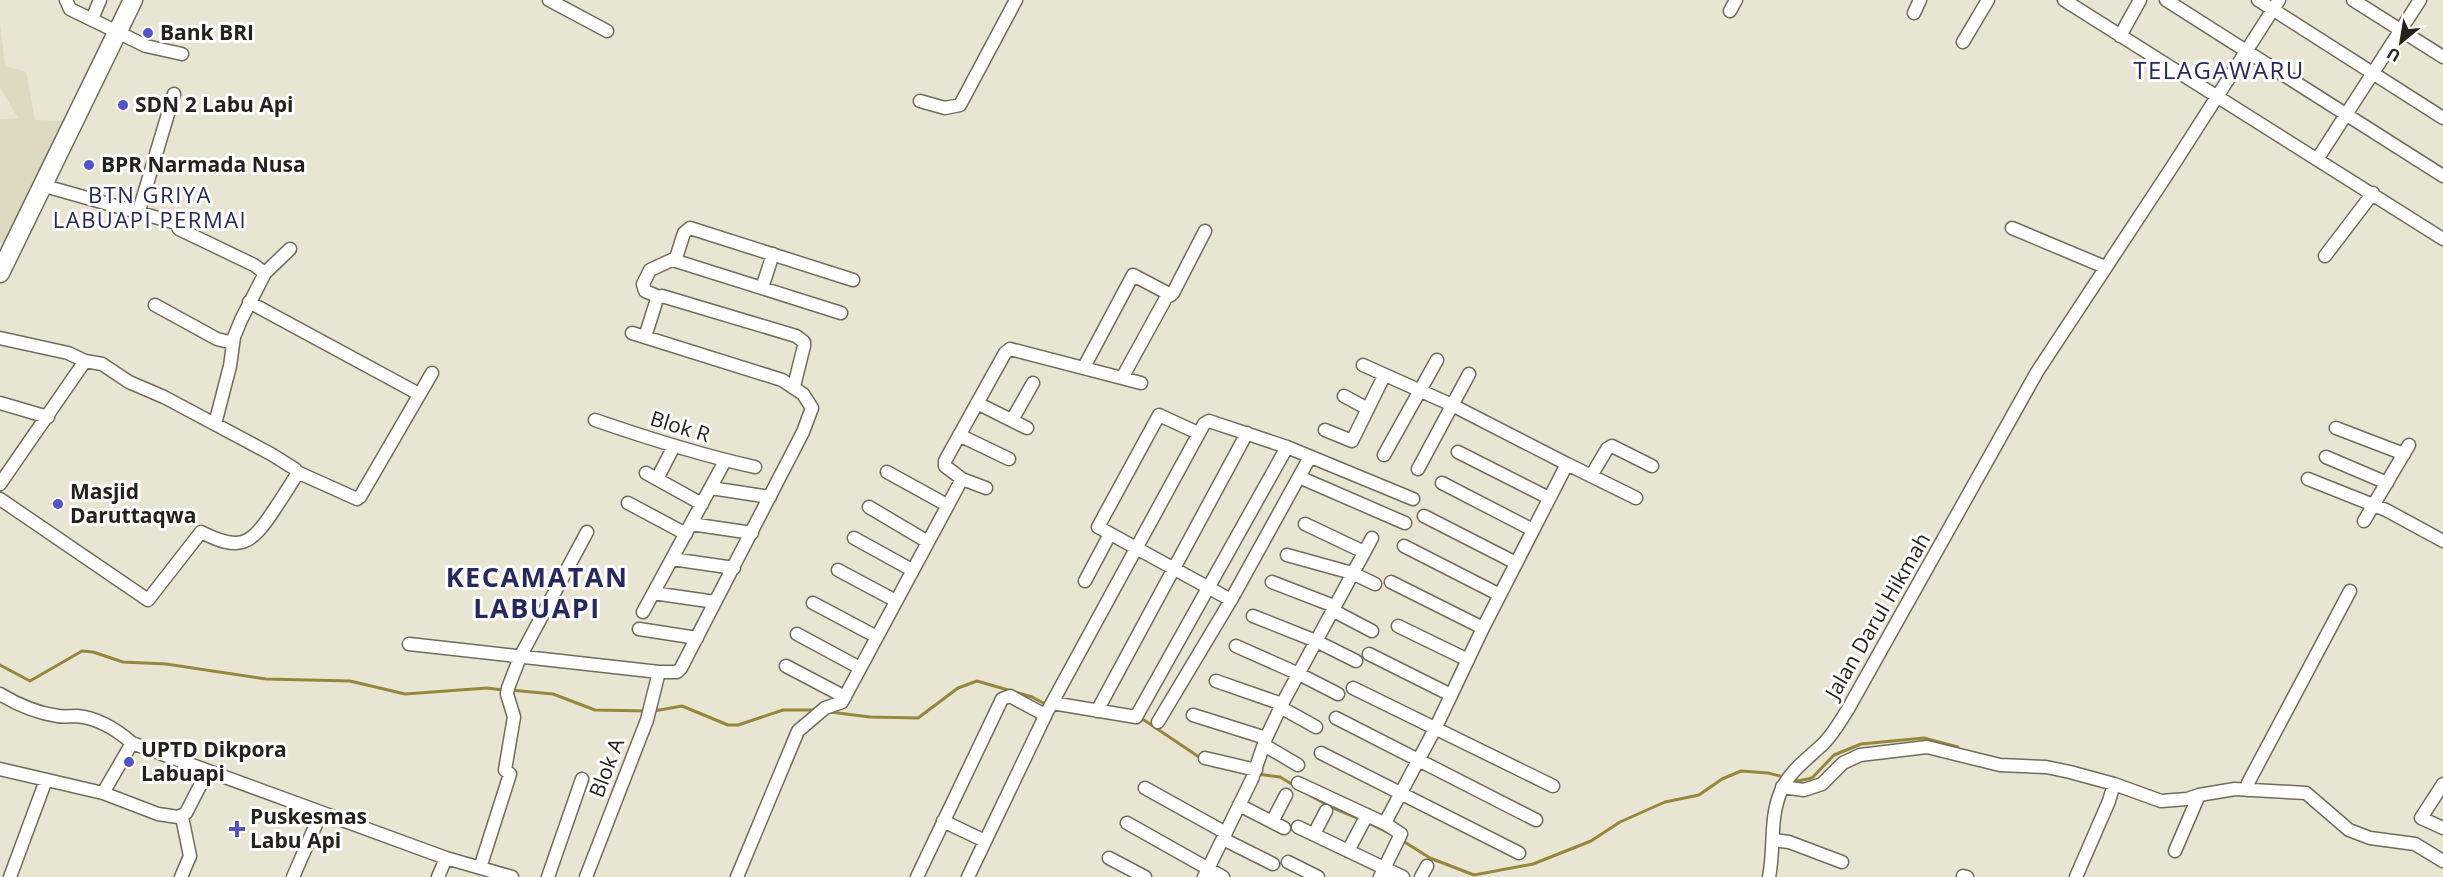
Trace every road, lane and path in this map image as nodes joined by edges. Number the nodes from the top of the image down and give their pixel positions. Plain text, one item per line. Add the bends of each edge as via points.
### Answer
1 (66, 0) edge
2 (100, 0) edge
3 (133, 0) edge
4 (549, 0) edge
5 (1016, 0) edge
6 (1920, 0) edge
7 (1988, 0) edge
8 (2064, 0) edge
9 (2140, 0) edge
10 (2166, 0) edge
11 (2258, 0) edge
12 (2353, 0) edge
13 (2420, 0) edge
14 (2276, 5) edge
15 (1914, 13) dead end
16 (92, 19) junction
17 (2401, 30) junction
18 (607, 31) dead end
19 (117, 33) junction
20 (2120, 36) junction
21 (1963, 42) dead end
22 (2247, 52) junction
23 (182, 54) dead end
24 (2443, 57) edge
25 (2374, 73) junction
26 (174, 94) dead end
27 (2217, 98) junction
28 (920, 101) dead end
29 (2345, 115) junction
30 (2443, 118) edge
31 (2318, 158) junction
32 (2443, 176) edge
33 (41, 185) junction
34 (2373, 194) junction
35 (138, 214) junction
36 (2012, 228) dead end
37 (1205, 231) dead end
38 (2443, 239) edge
39 (290, 249) dead end
40 (773, 254) junction
41 (2325, 256) dead end
42 (673, 260) junction
43 (2105, 267) junction
44 (0, 273) edge
45 (265, 273) junction
46 (853, 280) dead end
47 (762, 288) junction
48 (1171, 295) junction
49 (659, 297) junction
50 (249, 302) junction
51 (155, 305) dead end
52 (841, 313) dead end
53 (632, 333) dead end
54 (645, 337) junction
55 (0, 338) edge
56 (233, 343) junction
57 (1437, 360) dead end
58 (85, 361) junction
59 (1363, 365) dead end
60 (1084, 368) junction
61 (432, 373) dead end
62 (1469, 374) dead end
63 (1384, 376) junction
64 (1122, 378) junction
65 (1033, 383) dead end
66 (1141, 383) dead end
67 (794, 386) junction
68 (1419, 391) junction
69 (419, 394) junction
70 (1344, 396) dead end
71 (977, 402) junction
72 (0, 403) edge
73 (1452, 405) junction
74 (1368, 409) junction
75 (48, 417) junction
76 (595, 420) dead end
77 (1012, 420) junction
78 (215, 424) junction
79 (1027, 428) dead end
80 (2336, 428) dead end
81 (1325, 430) dead end
82 (1198, 433) junction
83 (1247, 433) junction
84 (959, 435) junction
85 (674, 446) junction
86 (1287, 447) junction
87 (1458, 452) dead end
88 (1384, 455) dead end
89 (2326, 456) dead end
90 (1310, 457) junction
91 (1009, 459) dead end
92 (725, 460) junction
93 (1567, 464) junction
94 (1652, 466) dead end
95 (755, 467) dead end
96 (1418, 469) dead end
97 (297, 472) junction
98 (887, 472) dead end
99 (1591, 476) junction
100 (1299, 477) junction
101 (962, 479) junction
102 (2308, 480) dead end
103 (1442, 483) dead end
104 (2387, 483) junction
105 (0, 484) edge
106 (711, 488) junction
107 (986, 488) dead end
108 (770, 497) junction
109 (1549, 498) junction
110 (1636, 498) dead end
111 (0, 499) edge
112 (1413, 499) dead end
113 (628, 503) dead end
114 (702, 504) junction
115 (948, 505) junction
116 (2373, 505) junction
117 (869, 507) dead end
118 (1424, 516) dead end
119 (2364, 521) dead end
120 (1406, 523) dead end
121 (1305, 524) dead end
122 (689, 529) junction
123 (1533, 530) junction
124 (587, 532) dead end
125 (752, 533) junction
126 (1110, 534) junction
127 (854, 538) dead end
128 (1372, 538) dead end
129 (2443, 541) edge
130 (928, 542) junction
131 (1404, 546) dead end
132 (1136, 548) junction
133 (1364, 552) junction
134 (1287, 555) dead end
135 (672, 559) junction
136 (1516, 563) junction
137 (734, 568) junction
138 (1173, 568) junction
139 (838, 570) dead end
140 (912, 570) junction
141 (1352, 573) junction
142 (1085, 581) dead end
143 (1272, 582) dead end
144 (1391, 582) dead end
145 (1375, 584) dead end
146 (1209, 588) junction
147 (2350, 591) dead end
148 (654, 593) junction
149 (1500, 595) junction
150 (1231, 600) junction
151 (896, 601) junction
152 (715, 602) junction
153 (813, 603) dead end
154 (1333, 608) junction
155 (643, 612) dead end
156 (1253, 616) dead end
157 (1398, 626) dead end
158 (1483, 628) junction
159 (639, 629) dead end
160 (1372, 632) dead end
161 (797, 634) dead end
162 (877, 637) junction
163 (697, 638) junction
164 (1316, 641) junction
165 (409, 644) dead end
166 (1236, 646) dead end
167 (1369, 654) dead end
168 (520, 657) junction
169 (1468, 660) junction
170 (1356, 661) dead end
171 (786, 666) dead end
172 (860, 668) junction
173 (659, 672) junction
174 (1299, 674) junction
175 (1216, 681) dead end
176 (1353, 688) dead end
177 (0, 694) edge
178 (1338, 694) dead end
179 (1451, 695) junction
180 (845, 697) junction
181 (1281, 705) junction
182 (1049, 709) junction
183 (1096, 711) junction
184 (1193, 715) dead end
185 (1336, 718) dead end
186 (1158, 722) dead end
187 (1437, 727) junction
188 (1316, 728) dead end
189 (1265, 742) junction
190 (132, 743) junction
191 (1322, 753) dead end
192 (1205, 758) dead end
193 (1419, 759) junction
194 (1298, 765) dead end
195 (0, 769) edge
196 (207, 772) junction
197 (1254, 775) junction
198 (582, 779) dead end
199 (46, 780) junction
200 (1786, 782) junction
201 (1298, 783) dead end
202 (2114, 784) junction
203 (2443, 784) edge
204 (1553, 786) dead end
205 (1145, 788) dead end
206 (2247, 790) junction
207 (1400, 792) junction
208 (103, 794) junction
209 (1286, 795) dead end
210 (2199, 795) junction
211 (1239, 805) junction
212 (1326, 811) dead end
213 (321, 813) junction
214 (182, 817) junction
215 (1364, 820) junction
216 (1536, 820) dead end
217 (944, 821) junction
218 (1272, 822) junction
219 (1127, 823) dead end
220 (1386, 824) junction
221 (1298, 827) dead end
222 (1284, 828) dead end
223 (2443, 828) edge
224 (1314, 834) junction
225 (1225, 836) junction
226 (1773, 840) junction
227 (985, 841) junction
228 (1348, 850) junction
229 (2175, 851) dead end
230 (1519, 853) dead end
231 (446, 858) junction
232 (1109, 858) dead end
233 (2443, 861) edge
234 (1288, 862) dead end
235 (1842, 862) dead end
236 (1273, 864) dead end
237 (477, 871) edge
238 (1382, 872) edge
239 (1206, 873) edge
240 (1772, 876) edge
241 (10, 877) edge
242 (181, 877) edge
243 (293, 877) edge
244 (438, 877) edge
245 (512, 877) edge
246 (548, 877) edge
247 (586, 877) edge
248 (737, 877) edge
249 (917, 877) edge
250 (968, 877) edge
251 (1145, 877) edge
252 (1223, 877) edge
253 (1318, 877) edge
254 (1403, 877) edge
255 (2076, 877) edge

1 - 16 street via 70,9
2 - 16 street
3 - 19 highway
4 - 18 street
5 - 28 street via 960,105 945,108
6 - 15 street
7 - 21 street
8 - 20 street
9 - 20 street
10 - 22 street
11 - 14 street
12 - 17 street
13 - 17 street
14 - 22 street, Jalan Darul Hikmah
14 - 25 street
16 - 19 street
17 - 24 street
17 - 25 street
19 - 23 street via 146,46
19 - 33 highway
20 - 27 street
22 - 27 street, Jalan Darul Hikmah
22 - 29 street
25 - 29 street
25 - 30 street
26 - 35 street
27 - 31 street
27 - 43 street, Jalan Darul Hikmah
29 - 31 street
29 - 32 street
31 - 34 street
33 - 35 street
33 - 44 highway
34 - 38 street
34 - 41 street
35 - 45 street via 176,223 179,229
36 - 43 street
37 - 48 street
39 - 45 street
40 - 42 street via 690,228
40 - 46 street
40 - 47 street
42 - 47 street
42 - 49 street via 650,270 643,284 645,291
43 - 200 street, Jalan Darul Hikmah via 2037,372 1859,691 1830,736
45 - 50 street
47 - 52 street
48 - 60 street via 1133,275
48 - 64 street
49 - 54 street
49 - 67 street via 801,339 804,346
50 - 56 street
50 - 69 street
51 - 56 street via 217,339
53 - 54 street
54 - 67 street
55 - 58 street via 68,353
56 - 78 street via 231,366
57 - 68 street
58 - 75 street
58 - 78 street via 102,364 129,382
59 - 63 street
60 - 64 street
60 - 71 street via 1010,349
61 - 69 street
62 - 73 street
63 - 68 street
63 - 74 street
64 - 66 street
65 - 77 street
67 - 108 street via 809,401 812,411
68 - 73 street
68 - 88 street
69 - 97 street via 357,499
70 - 74 street
71 - 77 street
71 - 84 street
72 - 75 street
73 - 93 street
73 - 96 street
74 - 81 street via 1352,441
75 - 105 street
76 - 85 street, Blok R
77 - 79 street
78 - 97 street
80 - 104 street via 2407,449
82 - 83 street via 1209,422
82 - 126 street via 1158,416 1098,526
82 - 132 street
83 - 86 street
83 - 138 street
84 - 91 street
84 - 101 street via 945,466
85 - 92 street, Blok R
85 - 114 street via 651,476
86 - 90 street
86 - 146 street
87 - 109 street
89 - 104 street
90 - 100 street
90 - 112 street
92 - 95 street, Blok R
92 - 106 street
93 - 99 street
93 - 109 street
94 - 99 street via 1612,446
97 - 111 street via 259,532 246,542 230,544 201,532 148,600
98 - 115 street
99 - 110 street
100 - 120 street
100 - 150 street
101 - 107 street
101 - 115 street
102 - 116 street
103 - 123 street
104 - 116 street
106 - 108 street
106 - 114 street
108 - 125 street
109 - 123 street
113 - 122 street
114 - 122 street
115 - 130 street
116 - 119 street
116 - 129 street
117 - 130 street
118 - 136 street
121 - 133 street
122 - 125 street
122 - 135 street
123 - 136 street
124 - 168 street
125 - 137 street
126 - 132 street
126 - 142 street
127 - 140 street
128 - 133 street
130 - 140 street
131 - 149 street
132 - 138 street
132 - 182 street
133 - 141 street
134 - 141 street
135 - 137 street
135 - 148 street
136 - 149 street
137 - 152 street
138 - 146 street
138 - 183 street
139 - 151 street
140 - 151 street
141 - 145 street
141 - 154 street
143 - 154 street
144 - 158 street
146 - 150 street
146 - 183 street via 1136,717
147 - 206 street
148 - 152 street
148 - 155 street
149 - 158 street
150 - 186 street
151 - 162 street
152 - 163 street
153 - 162 street
154 - 160 street
154 - 164 street
156 - 164 street
157 - 169 street
158 - 169 street
159 - 163 street
161 - 172 street
162 - 172 street
163 - 173 street via 680,671
164 - 170 street
164 - 174 street
165 - 168 street
166 - 174 street
167 - 179 street
168 - 173 street
168 - 237 street via 508,691 514,717 505,770 510,774
169 - 179 street
171 - 180 street
172 - 180 street
173 - 247 street, Blok A via 647,720
174 - 178 street
174 - 181 street
175 - 181 street
176 - 187 street
177 - 190 street via 29,709 93,720
179 - 187 street
180 - 248 street via 798,731
181 - 188 street
181 - 189 street
182 - 183 street
182 - 217 street via 1010,696 1002,699
182 - 227 street
184 - 189 street
185 - 193 street
187 - 193 street
187 - 204 street
189 - 194 street
189 - 197 street
190 - 196 street
190 - 208 street
191 - 207 street
192 - 197 street
193 - 207 street
193 - 216 street
195 - 199 street
196 - 213 street
196 - 214 street
197 - 211 street
198 - 246 street
199 - 208 street
199 - 241 street
200 - 202 street via 1803,790 1822,784 1843,763 1860,755 1927,747 1992,763 2046,767
200 - 226 street, Jalan Darul Hikmah via 1772,821
201 - 215 street
202 - 210 street via 2161,801
202 - 255 street
203 - 223 street via 2421,818
205 - 225 street
206 - 210 street
206 - 233 street via 2306,792 2349,830 2370,838 2415,844
207 - 220 street
207 - 230 street
208 - 214 street via 158,814
209 - 218 street
210 - 229 street
211 - 218 street
211 - 225 street
212 - 224 street
213 - 231 street
213 - 243 street
214 - 242 street via 190,856
215 - 220 street
215 - 228 street
217 - 227 street
217 - 249 street
218 - 222 street
219 - 239 street
220 - 238 street via 1398,839
221 - 224 street
224 - 228 street
225 - 236 street
225 - 239 street
226 - 235 street via 1790,842
226 - 240 street, Jalan Darul Hikmah
227 - 250 street
228 - 238 street
231 - 237 street
231 - 244 street
232 - 251 street
234 - 253 street
237 - 245 street
238 - 254 street
239 - 252 street

